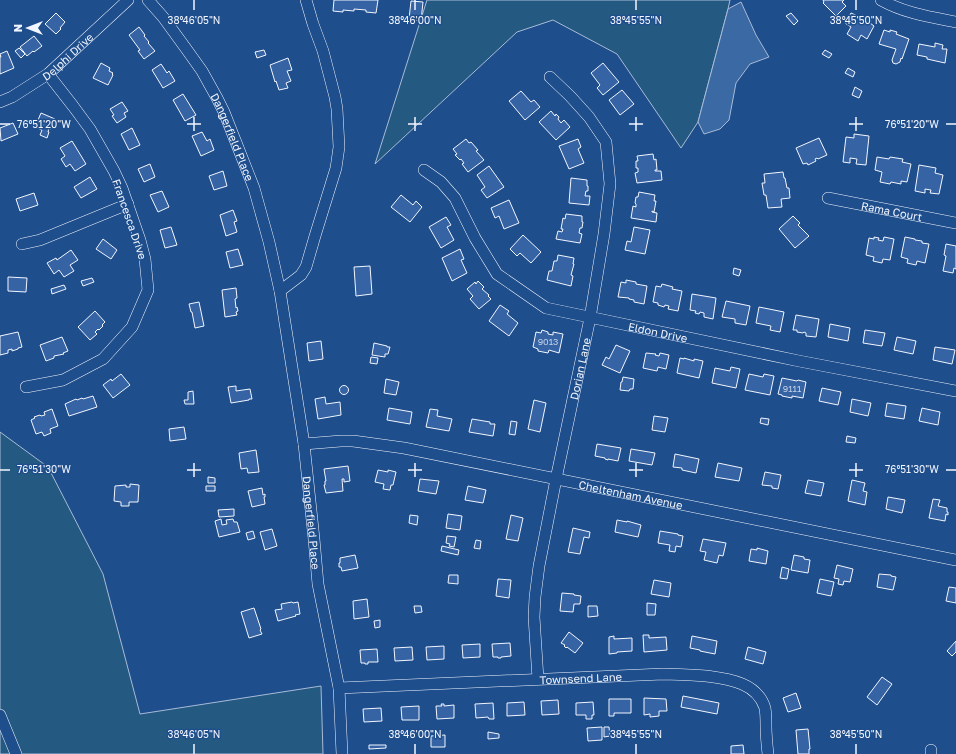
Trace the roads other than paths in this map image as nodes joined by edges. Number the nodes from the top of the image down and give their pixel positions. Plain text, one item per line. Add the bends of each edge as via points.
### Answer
1 (128, 0) edge
2 (148, 0) edge
3 (306, 0) edge
4 (880, 0) edge
5 (956, 22) edge
6 (48, 74) junction
7 (550, 77) dead end
8 (0, 102) edge
9 (424, 170) dead end
10 (828, 198) dead end
11 (128, 204) junction
12 (956, 223) edge
13 (22, 244) dead end
14 (280, 291) junction
15 (590, 318) junction
16 (26, 387) dead end
17 (956, 391) edge
18 (304, 444) junction
19 (556, 479) junction
20 (956, 560) edge
21 (538, 679) junction
22 (339, 688) junction
23 (0, 715) edge
24 (16, 754) edge
25 (342, 754) edge
26 (768, 754) edge

1 - 6 street, Delphi Drive
2 - 14 street, Dangerfield Place via 202,71 224,112 254,188
3 - 14 street via 338,109 339,147 336,168 306,267 301,275
4 - 5 street via 915,13
6 - 8 street, Delphi Drive
6 - 11 street, Francesca Drive via 90,129
7 - 15 street, Dorian Lane via 589,117 606,142 610,184
9 - 15 street, Eldon Drive via 441,182 455,198 475,238 498,274 546,308
10 - 12 street, Rama Court
11 - 13 street via 40,240
11 - 16 street, Francesca Drive via 145,259 148,290 132,327 103,359 63,380
14 - 18 street, Dangerfield Place
15 - 17 street, Eldon Drive
15 - 19 street, Dorian Lane
18 - 19 street, Cheltenham Avenue via 341,440 369,443
18 - 22 street, Dangerfield Place via 318,584
19 - 20 street, Cheltenham Avenue
19 - 21 street, Dorian Lane via 535,597
21 - 22 street, Townsend Lane
21 - 26 street, Townsend Lane via 678,674 732,680 750,688 763,704 766,713
22 - 25 street, Dangerfield Place
23 - 24 street

